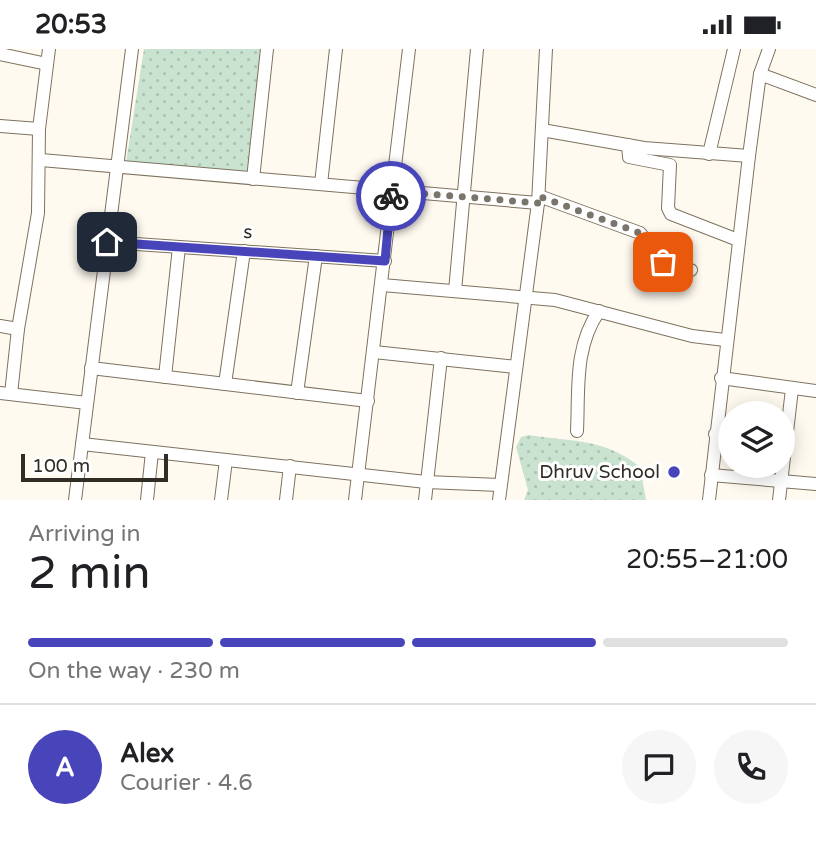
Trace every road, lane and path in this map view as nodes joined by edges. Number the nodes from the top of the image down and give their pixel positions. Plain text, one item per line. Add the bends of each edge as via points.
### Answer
1 (49, 49) edge
2 (132, 49) edge
3 (267, 49) edge
4 (336, 49) edge
5 (409, 49) edge
6 (477, 49) edge
7 (546, 49) edge
8 (734, 49) edge
9 (769, 49) edge
10 (0, 54) edge
11 (47, 64) junction
12 (760, 74) junction
13 (816, 95) edge
14 (0, 126) edge
15 (39, 129) junction
16 (542, 130) junction
17 (628, 145) junction
18 (709, 154) junction
19 (749, 156) junction
20 (41, 160) junction
21 (117, 169) junction
22 (253, 179) junction
23 (321, 184) junction
24 (392, 191) junction
25 (463, 198) junction
26 (538, 199) junction
27 (738, 240) junction
28 (107, 242) junction
29 (179, 247) junction
30 (244, 251) junction
31 (316, 256) junction
32 (385, 261) junction
33 (691, 270) dead end
34 (382, 285) junction
35 (455, 291) junction
36 (528, 297) junction
37 (599, 311) junction
38 (0, 326) edge
39 (18, 329) junction
40 (725, 339) junction
41 (374, 352) junction
42 (441, 358) junction
43 (516, 367) junction
44 (91, 368) junction
45 (165, 377) junction
46 (721, 378) junction
47 (225, 384) junction
48 (792, 389) junction
49 (816, 391) edge
50 (6, 393) edge
51 (297, 393) junction
52 (368, 401) junction
53 (790, 401) edge
54 (87, 403) junction
55 (577, 431) dead end
56 (715, 434) junction
57 (718, 434) edge
58 (82, 444) junction
59 (152, 452) junction
60 (226, 460) junction
61 (290, 467) junction
62 (359, 474) junction
63 (711, 475) junction
64 (781, 478) edge
65 (426, 482) junction
66 (781, 482) junction
67 (816, 484) edge
68 (500, 485) junction
69 (75, 500) edge
70 (147, 500) edge
71 (221, 500) edge
72 (286, 500) edge
73 (355, 500) edge
74 (425, 500) edge
75 (499, 500) edge
76 (709, 500) edge
77 (779, 500) edge

1 - 11 street
2 - 21 street
3 - 22 street
4 - 23 street
5 - 24 street
6 - 25 street
7 - 16 street
8 - 18 street
9 - 12 street
10 - 11 street
11 - 15 street
12 - 13 street
12 - 19 street
14 - 15 street
15 - 20 street
16 - 17 street
16 - 26 street
17 - 18 street
17 - 27 street via 629,157 670,165 671,214
18 - 19 street
19 - 27 street
20 - 21 street
20 - 39 street via 38,213
21 - 22 street
21 - 28 street
22 - 23 street
23 - 24 street
24 - 25 street
24 - 32 street
25 - 26 street
25 - 35 street
26 - 33 street via 640,233 664,264
26 - 36 street
27 - 40 street
28 - 29 street, s
28 - 44 street
29 - 30 street, s
29 - 45 street
30 - 31 street, s
30 - 47 street
31 - 32 street, s
31 - 51 street
32 - 34 street
34 - 35 street
34 - 41 street
35 - 36 street
36 - 37 street
36 - 43 street
37 - 40 street via 692,336
37 - 55 street via 580,351
38 - 39 street
39 - 50 street
40 - 46 street
41 - 42 street
41 - 52 street
42 - 43 street
42 - 65 street
43 - 68 street
44 - 45 street
44 - 54 street
45 - 47 street
46 - 48 street
46 - 56 street
47 - 51 street
48 - 49 street
48 - 53 street
50 - 54 street
51 - 52 street
52 - 62 street
54 - 58 street
56 - 57 street
56 - 63 street
58 - 59 street
58 - 69 street
59 - 60 street
59 - 70 street
60 - 61 street
60 - 71 street
61 - 62 street
61 - 72 street
62 - 65 street
62 - 73 street
63 - 66 street
63 - 76 street
64 - 66 street
65 - 68 street
65 - 74 street
66 - 67 street
66 - 77 street
68 - 75 street

